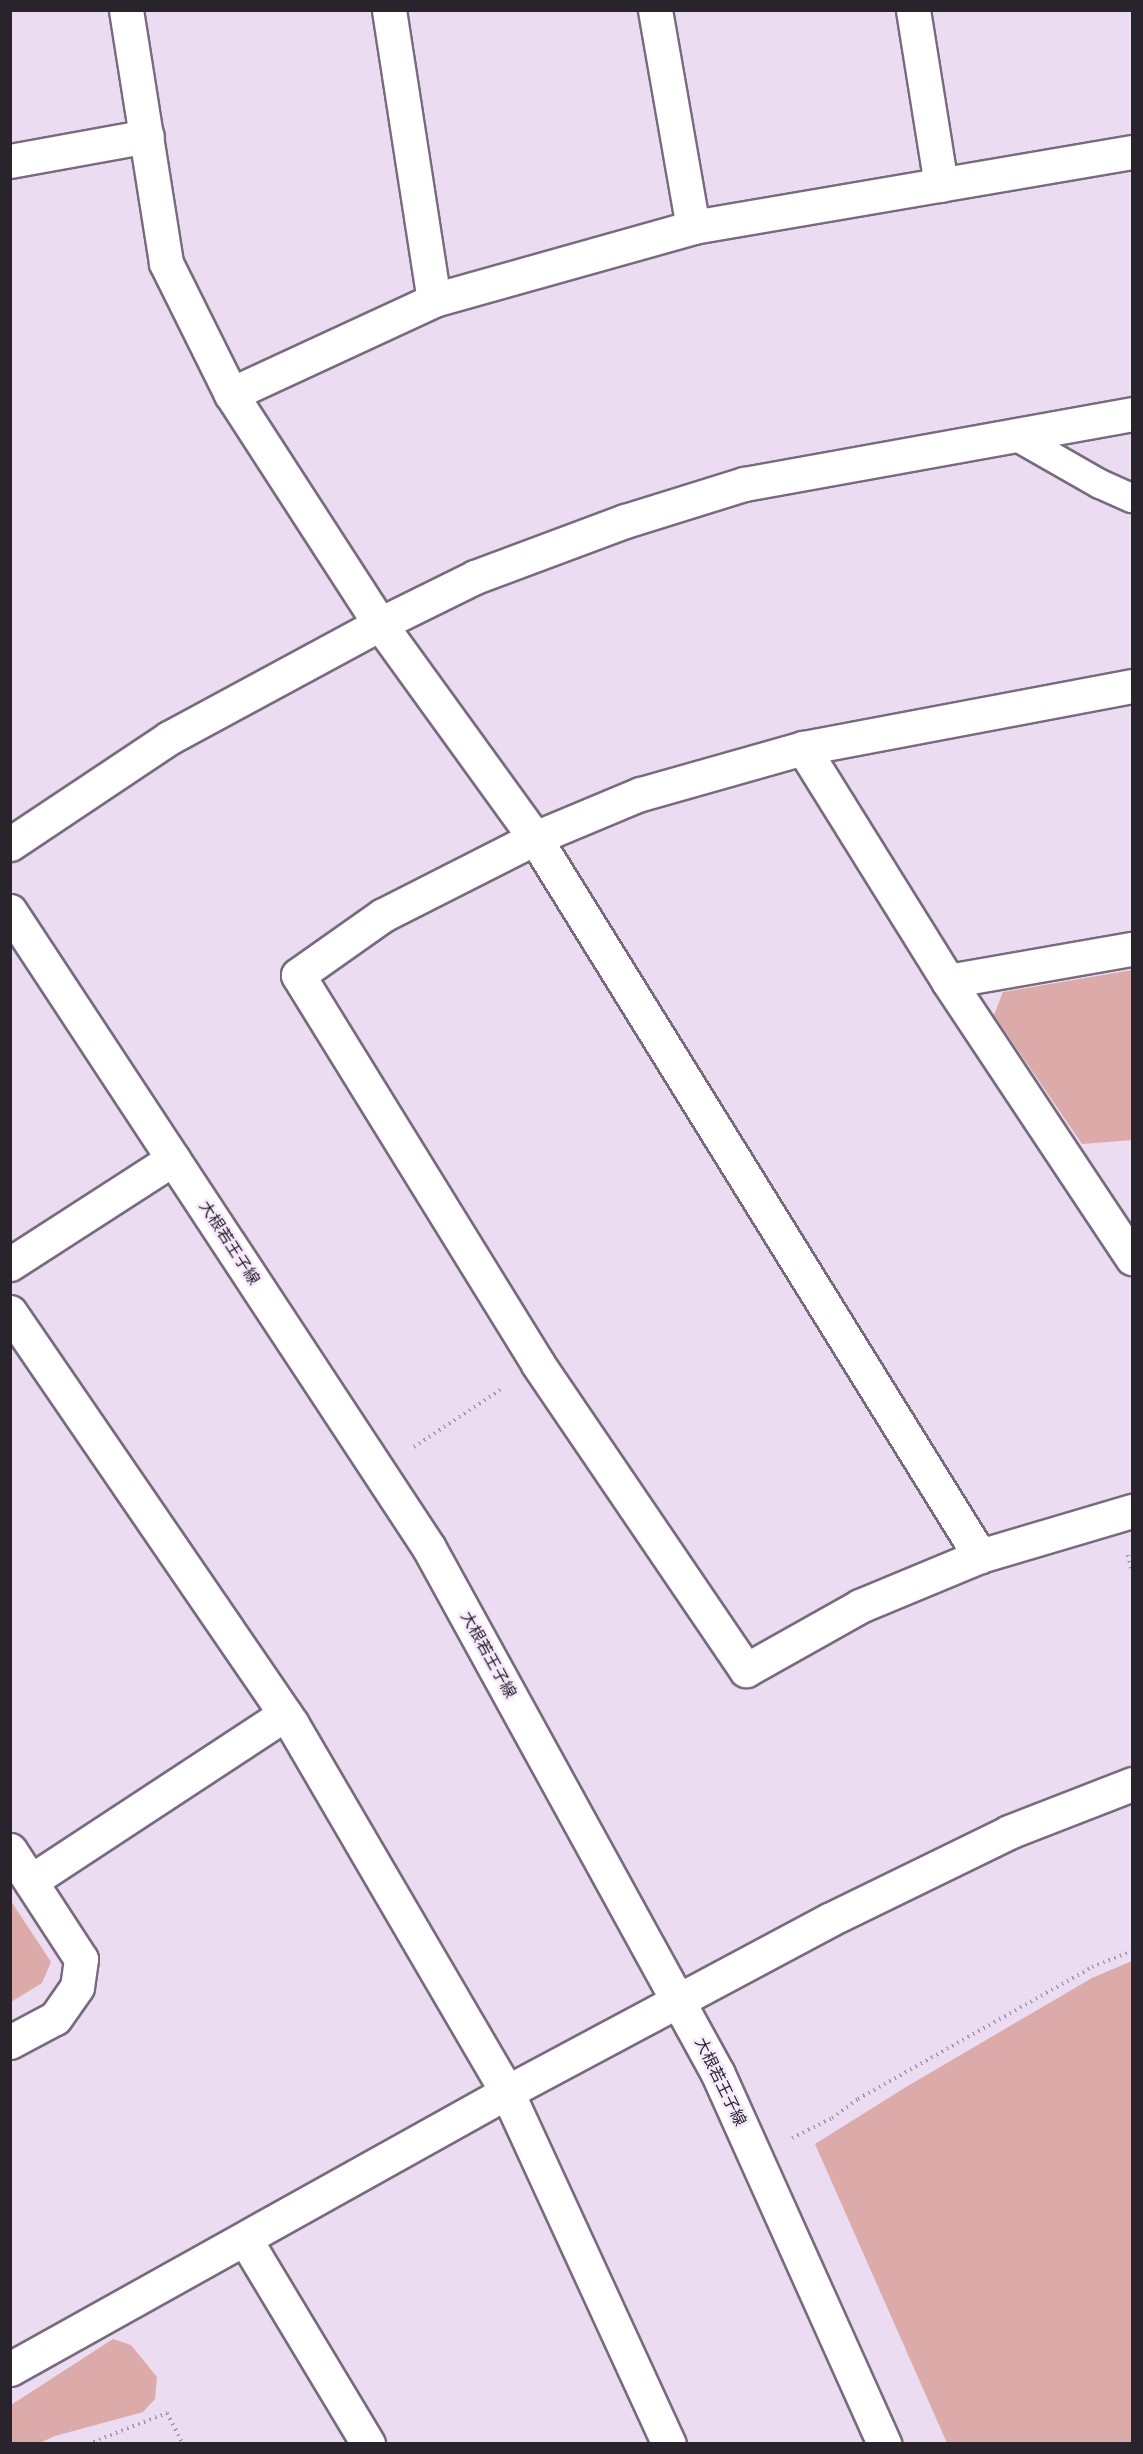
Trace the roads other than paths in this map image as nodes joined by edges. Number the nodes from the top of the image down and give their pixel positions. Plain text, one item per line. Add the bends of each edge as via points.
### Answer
1 (126, 10) edge
2 (389, 10) edge
3 (655, 10) edge
4 (913, 10) edge
5 (147, 136) junction
6 (1132, 152) edge
7 (10, 161) edge
8 (941, 185) junction
9 (693, 227) junction
10 (434, 300) junction
11 (231, 394) junction
12 (1132, 414) edge
13 (1014, 435) junction
14 (1132, 498) edge
15 (380, 624) junction
16 (1132, 686) edge
17 (803, 748) junction
18 (535, 838) junction
19 (10, 844) edge
20 (10, 911) edge
21 (1132, 949) edge
22 (948, 981) junction
23 (174, 1159) junction
24 (1132, 1258) edge
25 (10, 1264) edge
26 (10, 1312) edge
27 (1132, 1511) edge
28 (980, 1556) junction
29 (285, 1714) junction
30 (1132, 1784) edge
31 (10, 1850) edge
32 (31, 1881) junction
33 (679, 2000) junction
34 (10, 2042) edge
35 (507, 2092) junction
36 (245, 2239) junction
37 (10, 2369) edge
38 (368, 2444) edge
39 (669, 2444) edge
40 (884, 2444) edge

1 - 5 street
2 - 10 street
3 - 9 street
4 - 8 street
5 - 7 street
5 - 11 street via 165,263
6 - 8 street
8 - 9 street
9 - 10 street
10 - 11 street
11 - 15 street
12 - 13 street
13 - 14 lane
13 - 15 street via 744,484 625,520 475,578
15 - 18 street
15 - 19 street via 169,738
16 - 17 street
17 - 18 street via 640,794
17 - 22 street
18 - 28 street
18 - 28 street via 383,915 298,975 538,1364 746,1670 860,1606
20 - 23 street, 大根若王子線
21 - 22 street
22 - 24 street
23 - 25 street
23 - 33 street, 大根若王子線 via 429,1548
26 - 29 street
27 - 28 street
29 - 32 street
29 - 35 street
30 - 33 street via 1009,1832 831,1918
31 - 32 street
32 - 34 street via 81,1959 77,1987 55,2019
33 - 35 street
33 - 40 street, 大根若王子線 via 718,2074
35 - 36 street
35 - 39 street
36 - 37 street
36 - 38 street

